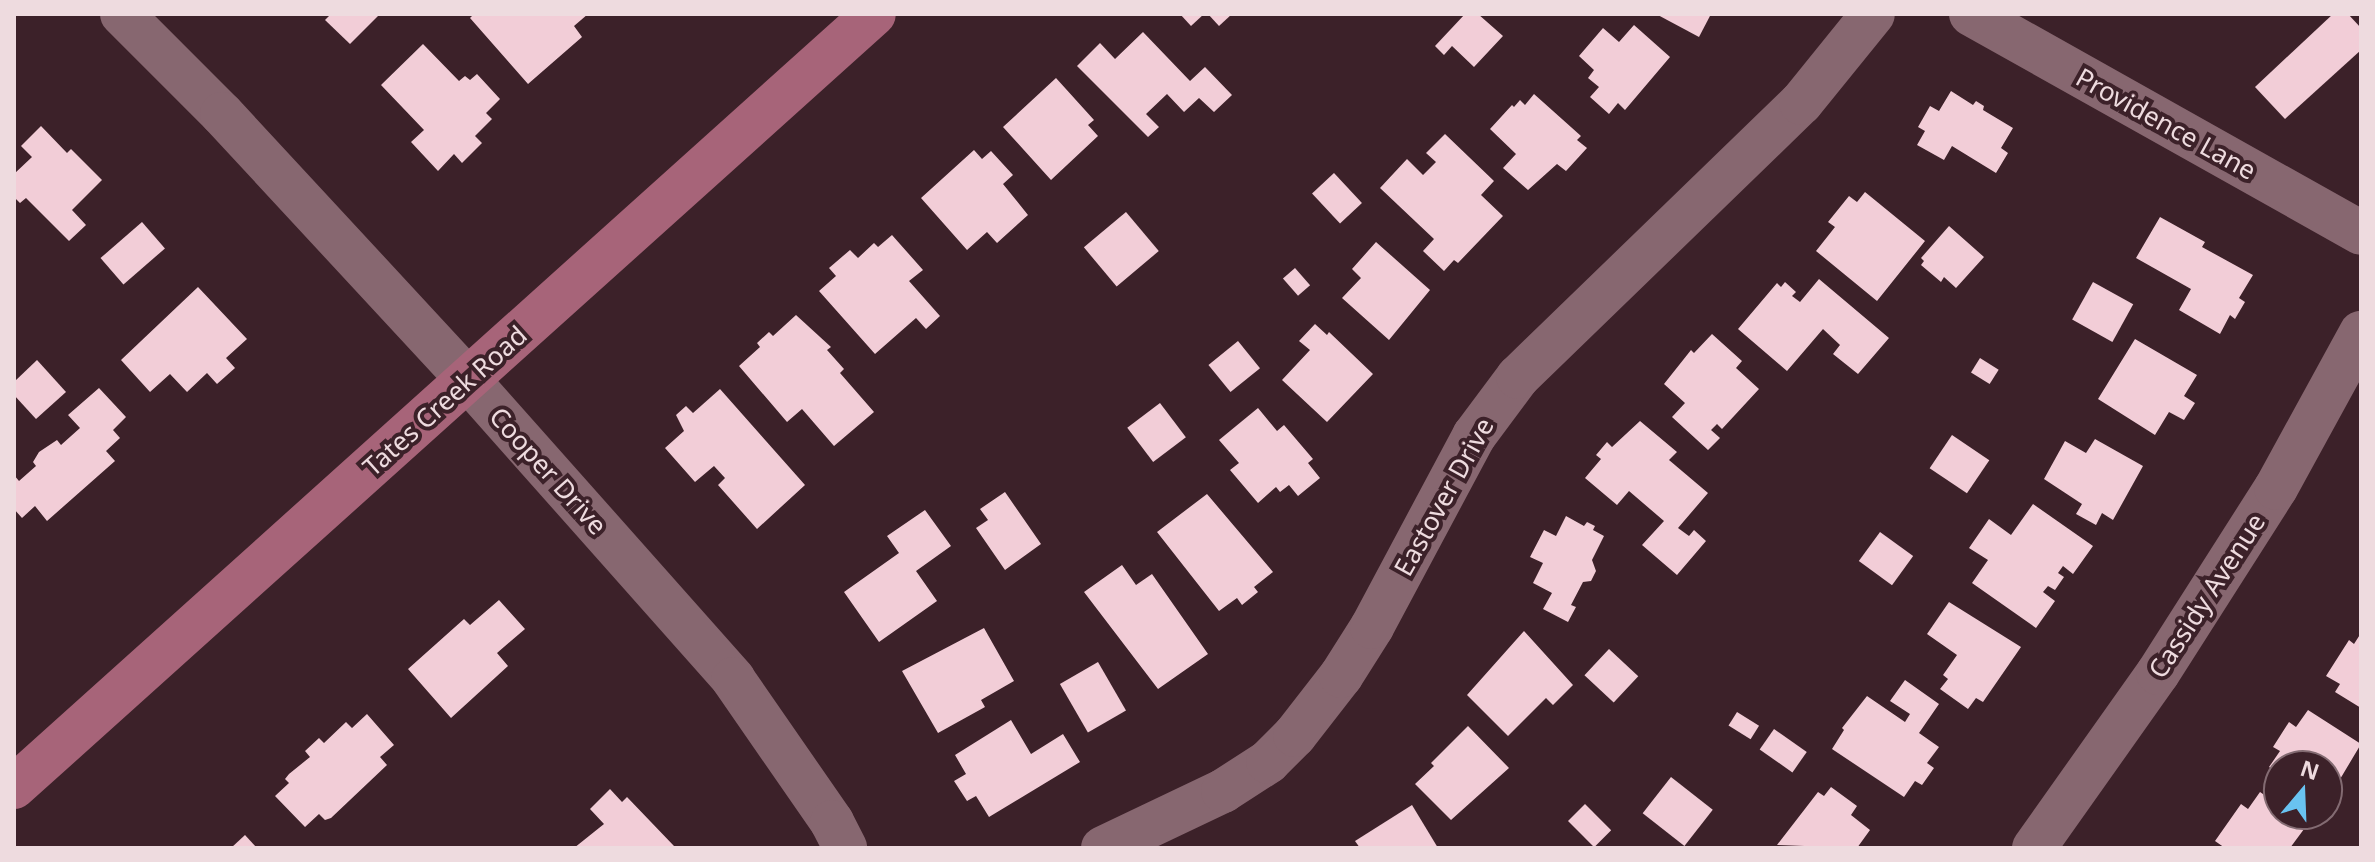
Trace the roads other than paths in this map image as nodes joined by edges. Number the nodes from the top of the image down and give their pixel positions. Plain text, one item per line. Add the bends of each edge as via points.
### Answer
1 (122, 14) edge
2 (874, 14) edge
3 (1873, 14) edge
4 (1971, 14) edge
5 (2361, 233) edge
6 (2361, 333) edge
7 (468, 380) junction
8 (14, 787) edge
9 (845, 848) edge
10 (1103, 848) edge
11 (2034, 848) edge

1 - 7 street, Cooper Drive
2 - 7 main road, Tates Creek Road
3 - 10 street, Eastover Drive via 1801,103 1518,377 1474,436 1372,627 1295,735 1268,762 1223,791
4 - 5 street, Providence Lane
6 - 11 street, Cassidy Avenue via 2251,528 2158,673
7 - 8 main road, Tates Creek Road
7 - 9 street, Cooper Drive via 733,679

